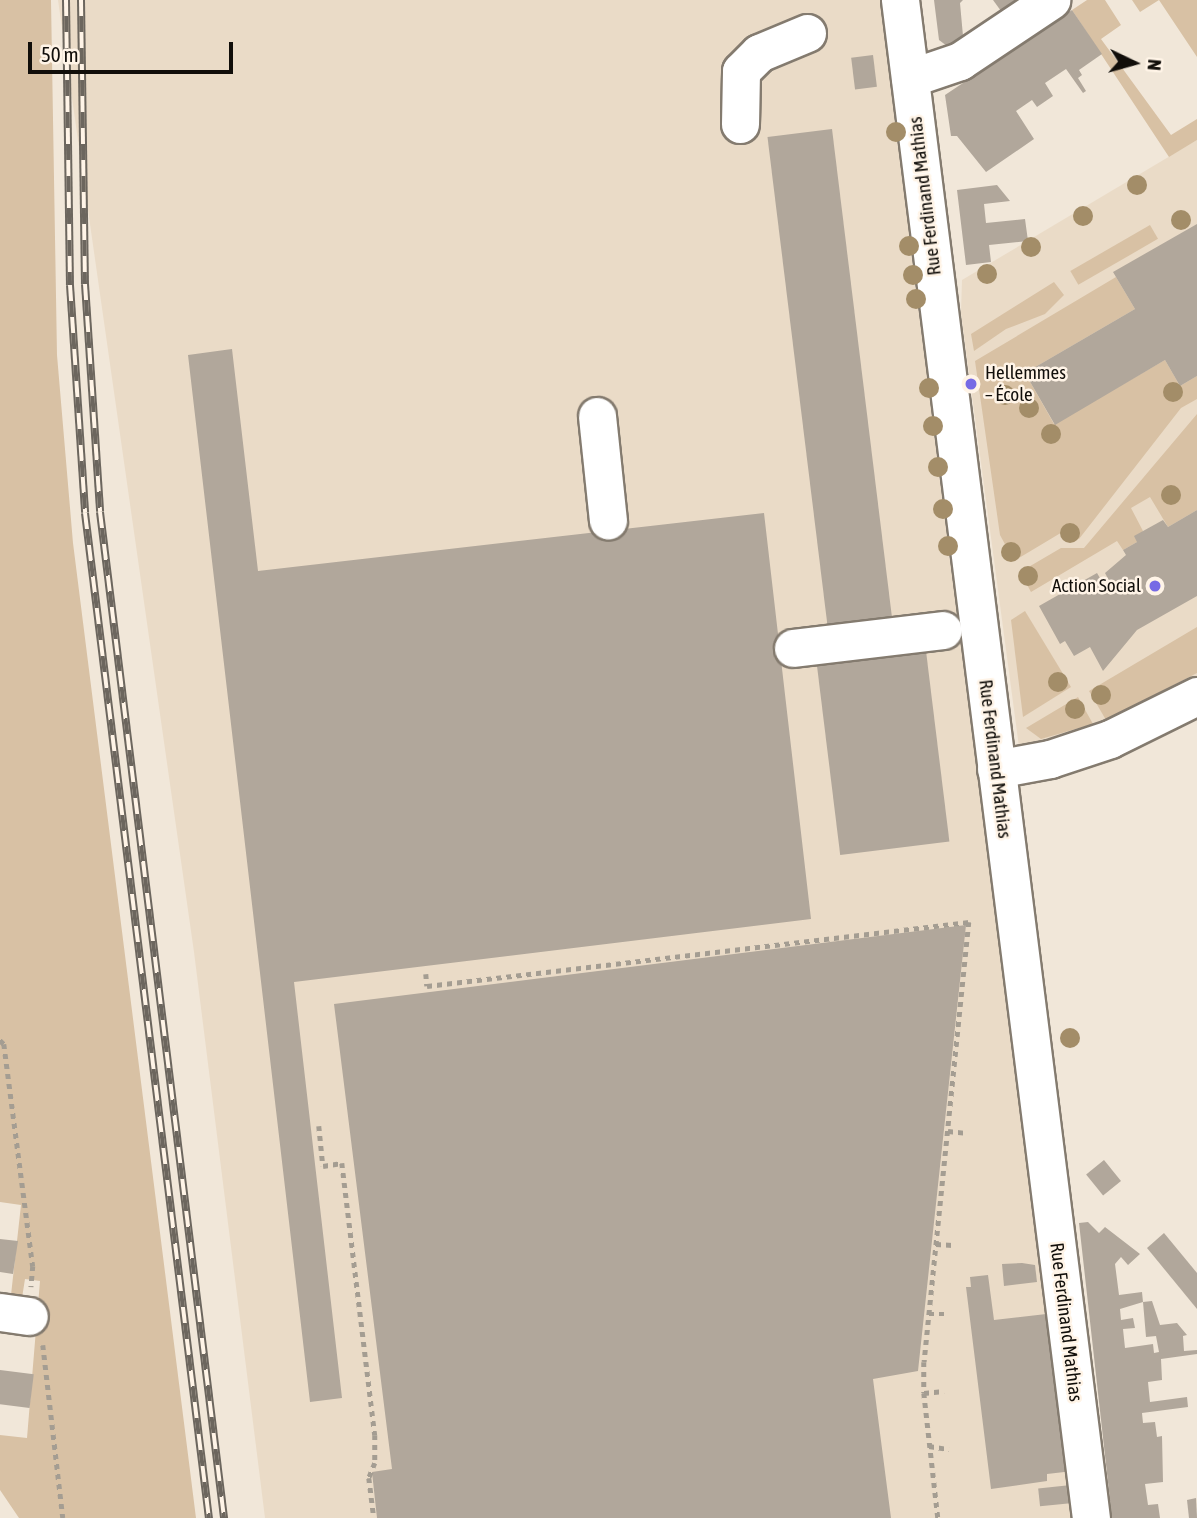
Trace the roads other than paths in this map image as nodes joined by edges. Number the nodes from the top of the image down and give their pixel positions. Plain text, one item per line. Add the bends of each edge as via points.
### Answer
1 (900, 0) edge
2 (1051, 0) edge
3 (807, 33) dead end
4 (910, 78) junction
5 (740, 124) dead end
6 (597, 416) dead end
7 (608, 520) dead end
8 (943, 630) dead end
9 (793, 648) dead end
10 (1197, 696) edge
11 (996, 769) junction
12 (1091, 1518) edge

1 - 4 street, Rue Ferdinand Mathias
2 - 4 street via 960,61
3 - 5 street via 759,53 741,71
4 - 11 street, Rue Ferdinand Mathias
6 - 7 street
8 - 9 street
10 - 11 street via 1110,739
11 - 12 street, Rue Ferdinand Mathias

